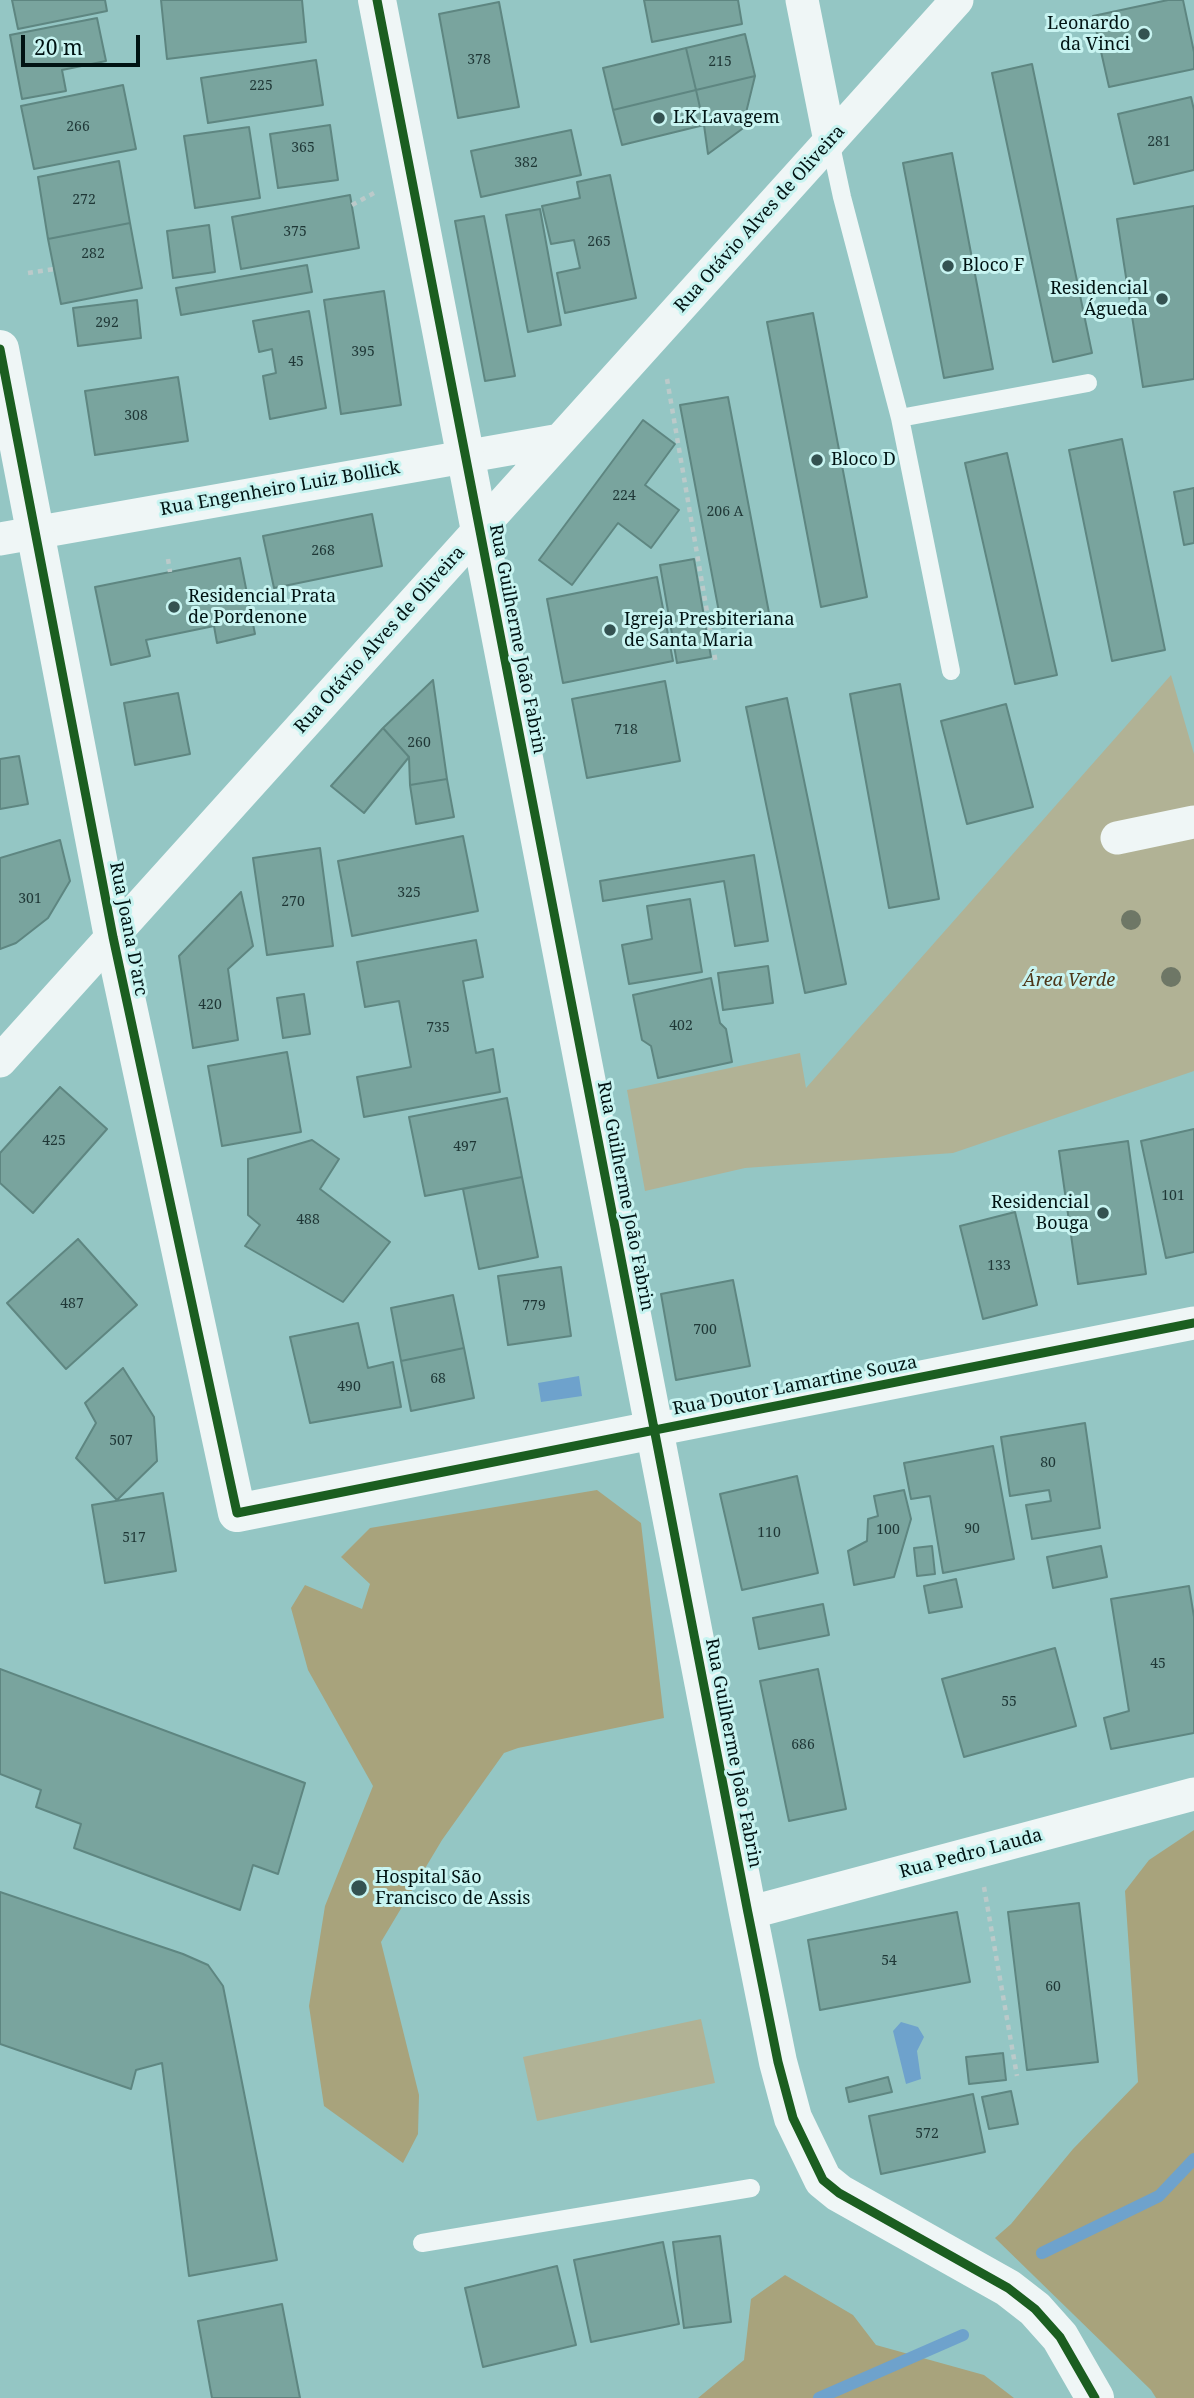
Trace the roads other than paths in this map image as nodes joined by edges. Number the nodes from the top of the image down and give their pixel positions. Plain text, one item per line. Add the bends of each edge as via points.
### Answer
1 (377, 0) edge
2 (802, 0) edge
3 (957, 0) edge
4 (830, 141) junction
5 (0, 349) edge
6 (1088, 383) dead end
7 (900, 418) junction
8 (560, 440) junction
9 (465, 457) junction
10 (480, 530) junction
11 (18, 536) edge
12 (951, 671) dead end
13 (1194, 822) edge
14 (1117, 838) dead end
15 (113, 937) junction
16 (0, 1062) edge
17 (1194, 1323) edge
18 (654, 1430) junction
19 (237, 1513) joint
20 (1194, 1794) edge
21 (748, 1913) junction
22 (751, 2188) dead end
23 (422, 2243) dead end
24 (1095, 2398) edge

1 - 9 street, Rua Guilherme João Fabrin
2 - 4 street
3 - 4 street, Rua Otávio Alves de Oliveira
4 - 7 lane
4 - 8 street, Rua Otávio Alves de Oliveira
5 - 11 street, Rua Joana D'arc
6 - 7 lane
7 - 12 lane
8 - 9 street, Rua Engenheiro Luiz Bollick
8 - 10 street, Rua Otávio Alves de Oliveira
9 - 10 street, Rua Guilherme João Fabrin
9 - 11 street, Rua Engenheiro Luiz Bollick
10 - 15 street, Rua Otávio Alves de Oliveira
10 - 18 street, Rua Guilherme João Fabrin
11 - 15 street, Rua Joana D'arc
13 - 14 street
15 - 16 street, Rua Otávio Alves de Oliveira
15 - 19 street, Rua Joana D'arc
17 - 18 street, Rua Doutor Lamartine Souza
18 - 19 street, Rua Doutor Lamartine Souza
18 - 21 street, Rua Guilherme João Fabrin
20 - 21 street, Rua Pedro Lauda
21 - 24 street, Rua Guilherme João Fabrin via 793,2118 823,2180 1008,2288 1035,2309 1060,2337
22 - 23 lane

